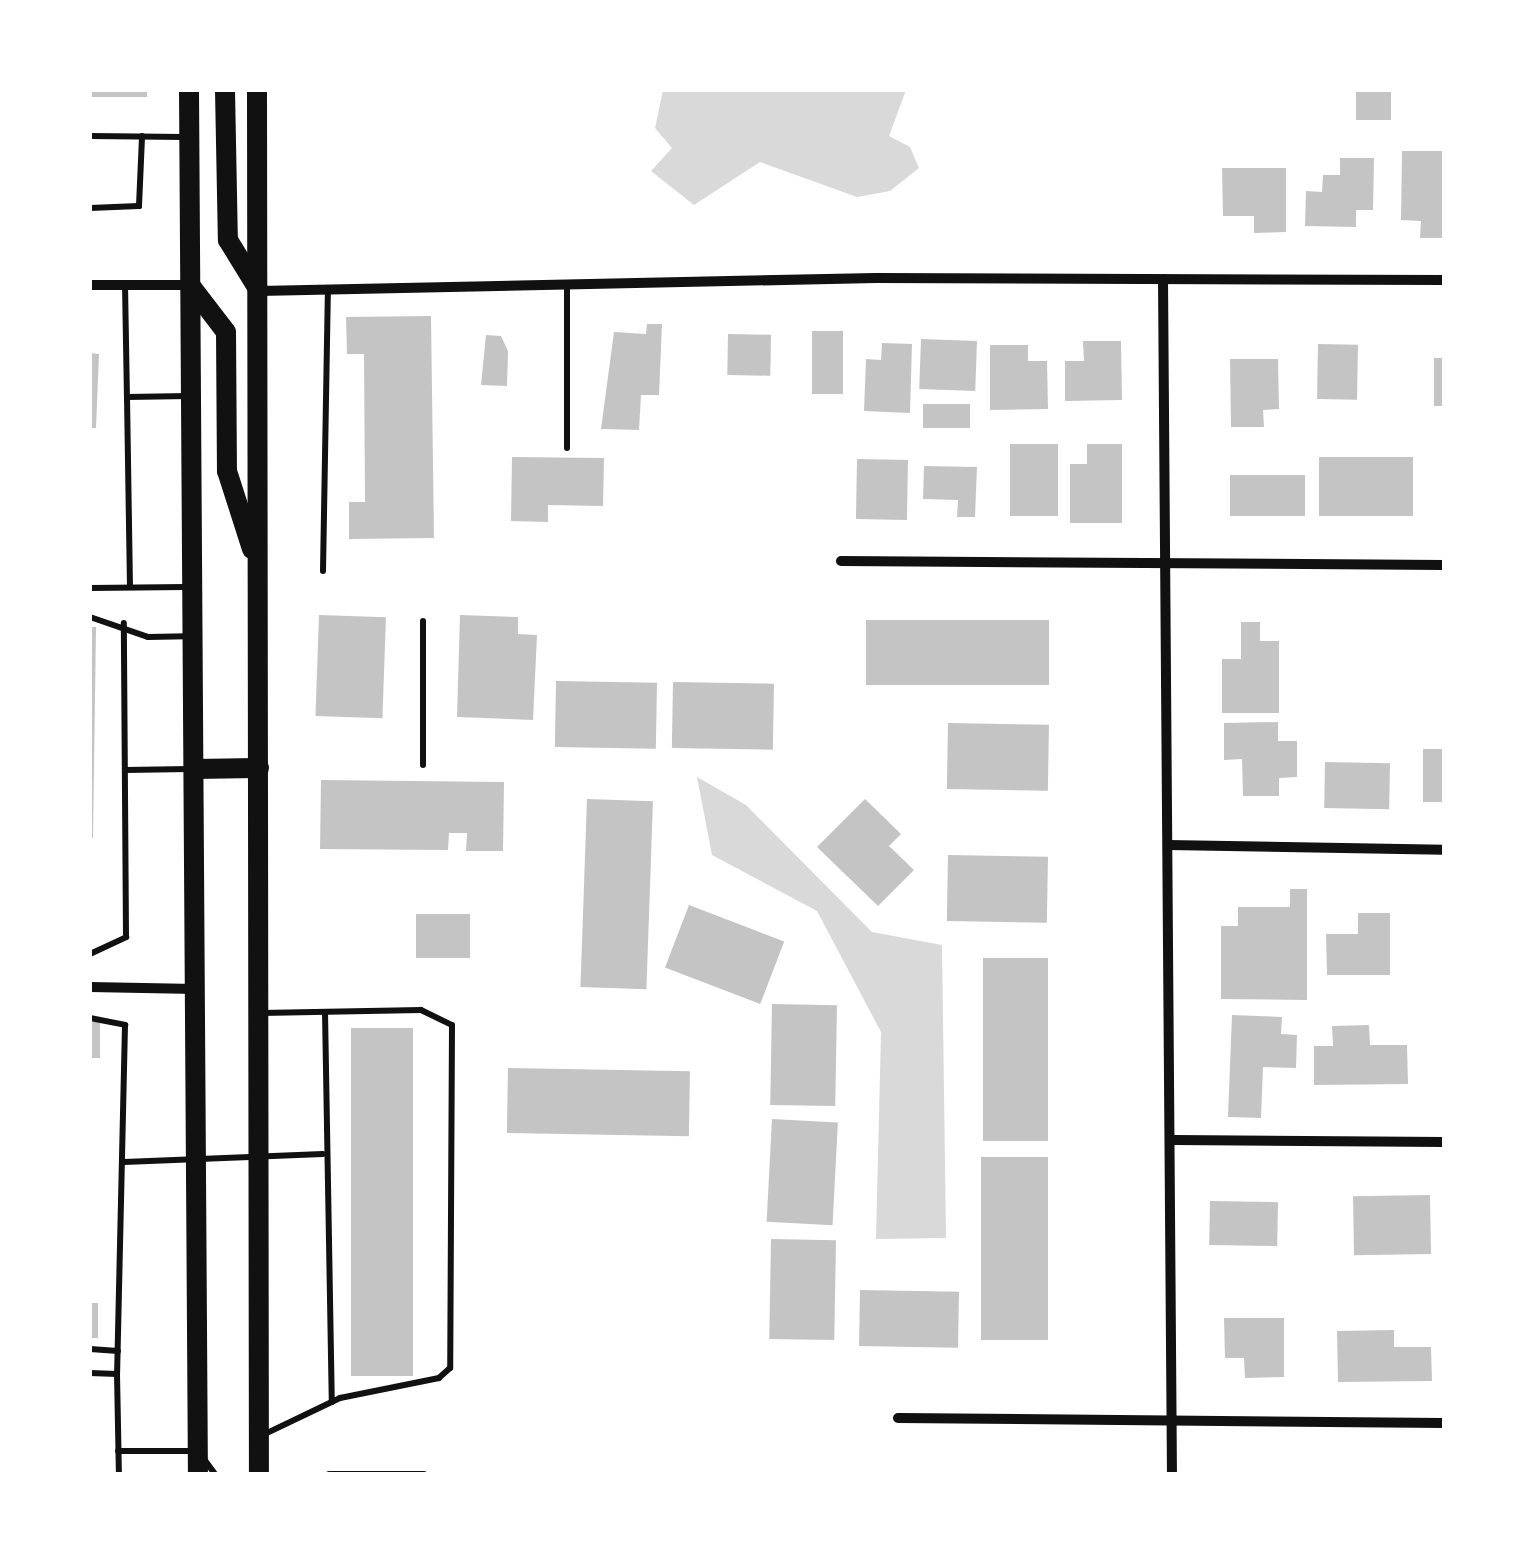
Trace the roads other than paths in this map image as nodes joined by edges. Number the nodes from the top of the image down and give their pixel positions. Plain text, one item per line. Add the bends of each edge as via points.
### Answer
1 (189, 90) edge
2 (225, 90) edge
3 (257, 90) edge
4 (90, 136) edge
5 (142, 136) junction
6 (190, 138) junction
7 (90, 208) edge
8 (1163, 279) junction
9 (1444, 280) edge
10 (567, 284) junction
11 (90, 285) edge
12 (125, 285) junction
13 (190, 285) junction
14 (328, 289) junction
15 (259, 290) junction
16 (191, 396) junction
17 (126, 398) junction
18 (568, 448) dead end
19 (841, 561) dead end
20 (1169, 562) junction
21 (1444, 565) edge
22 (259, 570) junction
23 (323, 572) dead end
24 (193, 586) junction
25 (130, 587) junction
26 (90, 588) edge
27 (90, 618) edge
28 (423, 621) dead end
29 (124, 623) junction
30 (194, 636) junction
31 (423, 766) dead end
32 (259, 768) junction
33 (195, 769) junction
34 (125, 770) junction
35 (1168, 845) junction
36 (1444, 850) edge
37 (90, 954) edge
38 (90, 987) edge
39 (198, 989) junction
40 (326, 1012) junction
41 (260, 1013) junction
42 (90, 1018) edge
43 (1174, 1140) junction
44 (1444, 1142) edge
45 (196, 1154) junction
46 (258, 1154) junction
47 (323, 1154) junction
48 (124, 1162) junction
49 (90, 1349) edge
50 (118, 1351) junction
51 (90, 1373) edge
52 (117, 1374) junction
53 (332, 1402) junction
54 (1174, 1416) junction
55 (898, 1418) dead end
56 (1444, 1423) edge
57 (260, 1436) junction
58 (118, 1450) junction
59 (198, 1451) junction
60 (118, 1474) edge
61 (198, 1474) edge
62 (215, 1474) edge
63 (260, 1474) edge
64 (329, 1474) edge
65 (424, 1474) edge
66 (1172, 1474) edge

1 - 6 main road
2 - 15 main road via 228,240
3 - 15 main road
4 - 5 lane
5 - 6 lane
5 - 7 lane via 139,206
6 - 13 main road
8 - 9 street
8 - 10 street
8 - 20 street
10 - 14 street
10 - 18 lane
11 - 12 street
12 - 13 street
12 - 17 lane
13 - 16 main road
13 - 22 main road via 226,332 227,471
14 - 15 street
14 - 23 lane
15 - 22 main road
16 - 17 lane
16 - 24 main road
17 - 25 lane
19 - 20 street
20 - 21 street
20 - 35 street
22 - 32 main road
24 - 25 lane
24 - 30 main road
25 - 26 lane
27 - 29 lane
28 - 31 lane
29 - 30 lane via 148,637
29 - 34 lane
30 - 33 main road
32 - 33 main road
32 - 41 main road
33 - 34 lane
33 - 39 main road
34 - 37 lane via 126,937
35 - 36 street
35 - 43 street
38 - 39 street
39 - 45 main road
40 - 41 lane
40 - 47 lane
40 - 53 lane via 421,1010 452,1025 450,1368
41 - 46 main road
42 - 48 lane via 126,1025
43 - 44 street
43 - 54 street
45 - 46 lane
45 - 48 lane
45 - 59 main road
46 - 47 lane
46 - 57 main road
47 - 53 lane
48 - 50 lane
49 - 50 lane
50 - 52 lane
51 - 52 lane
52 - 58 lane
53 - 57 lane
54 - 55 street
54 - 56 street
54 - 66 street
57 - 63 main road
58 - 59 lane
58 - 60 lane
59 - 61 main road
59 - 62 lane
64 - 65 lane

